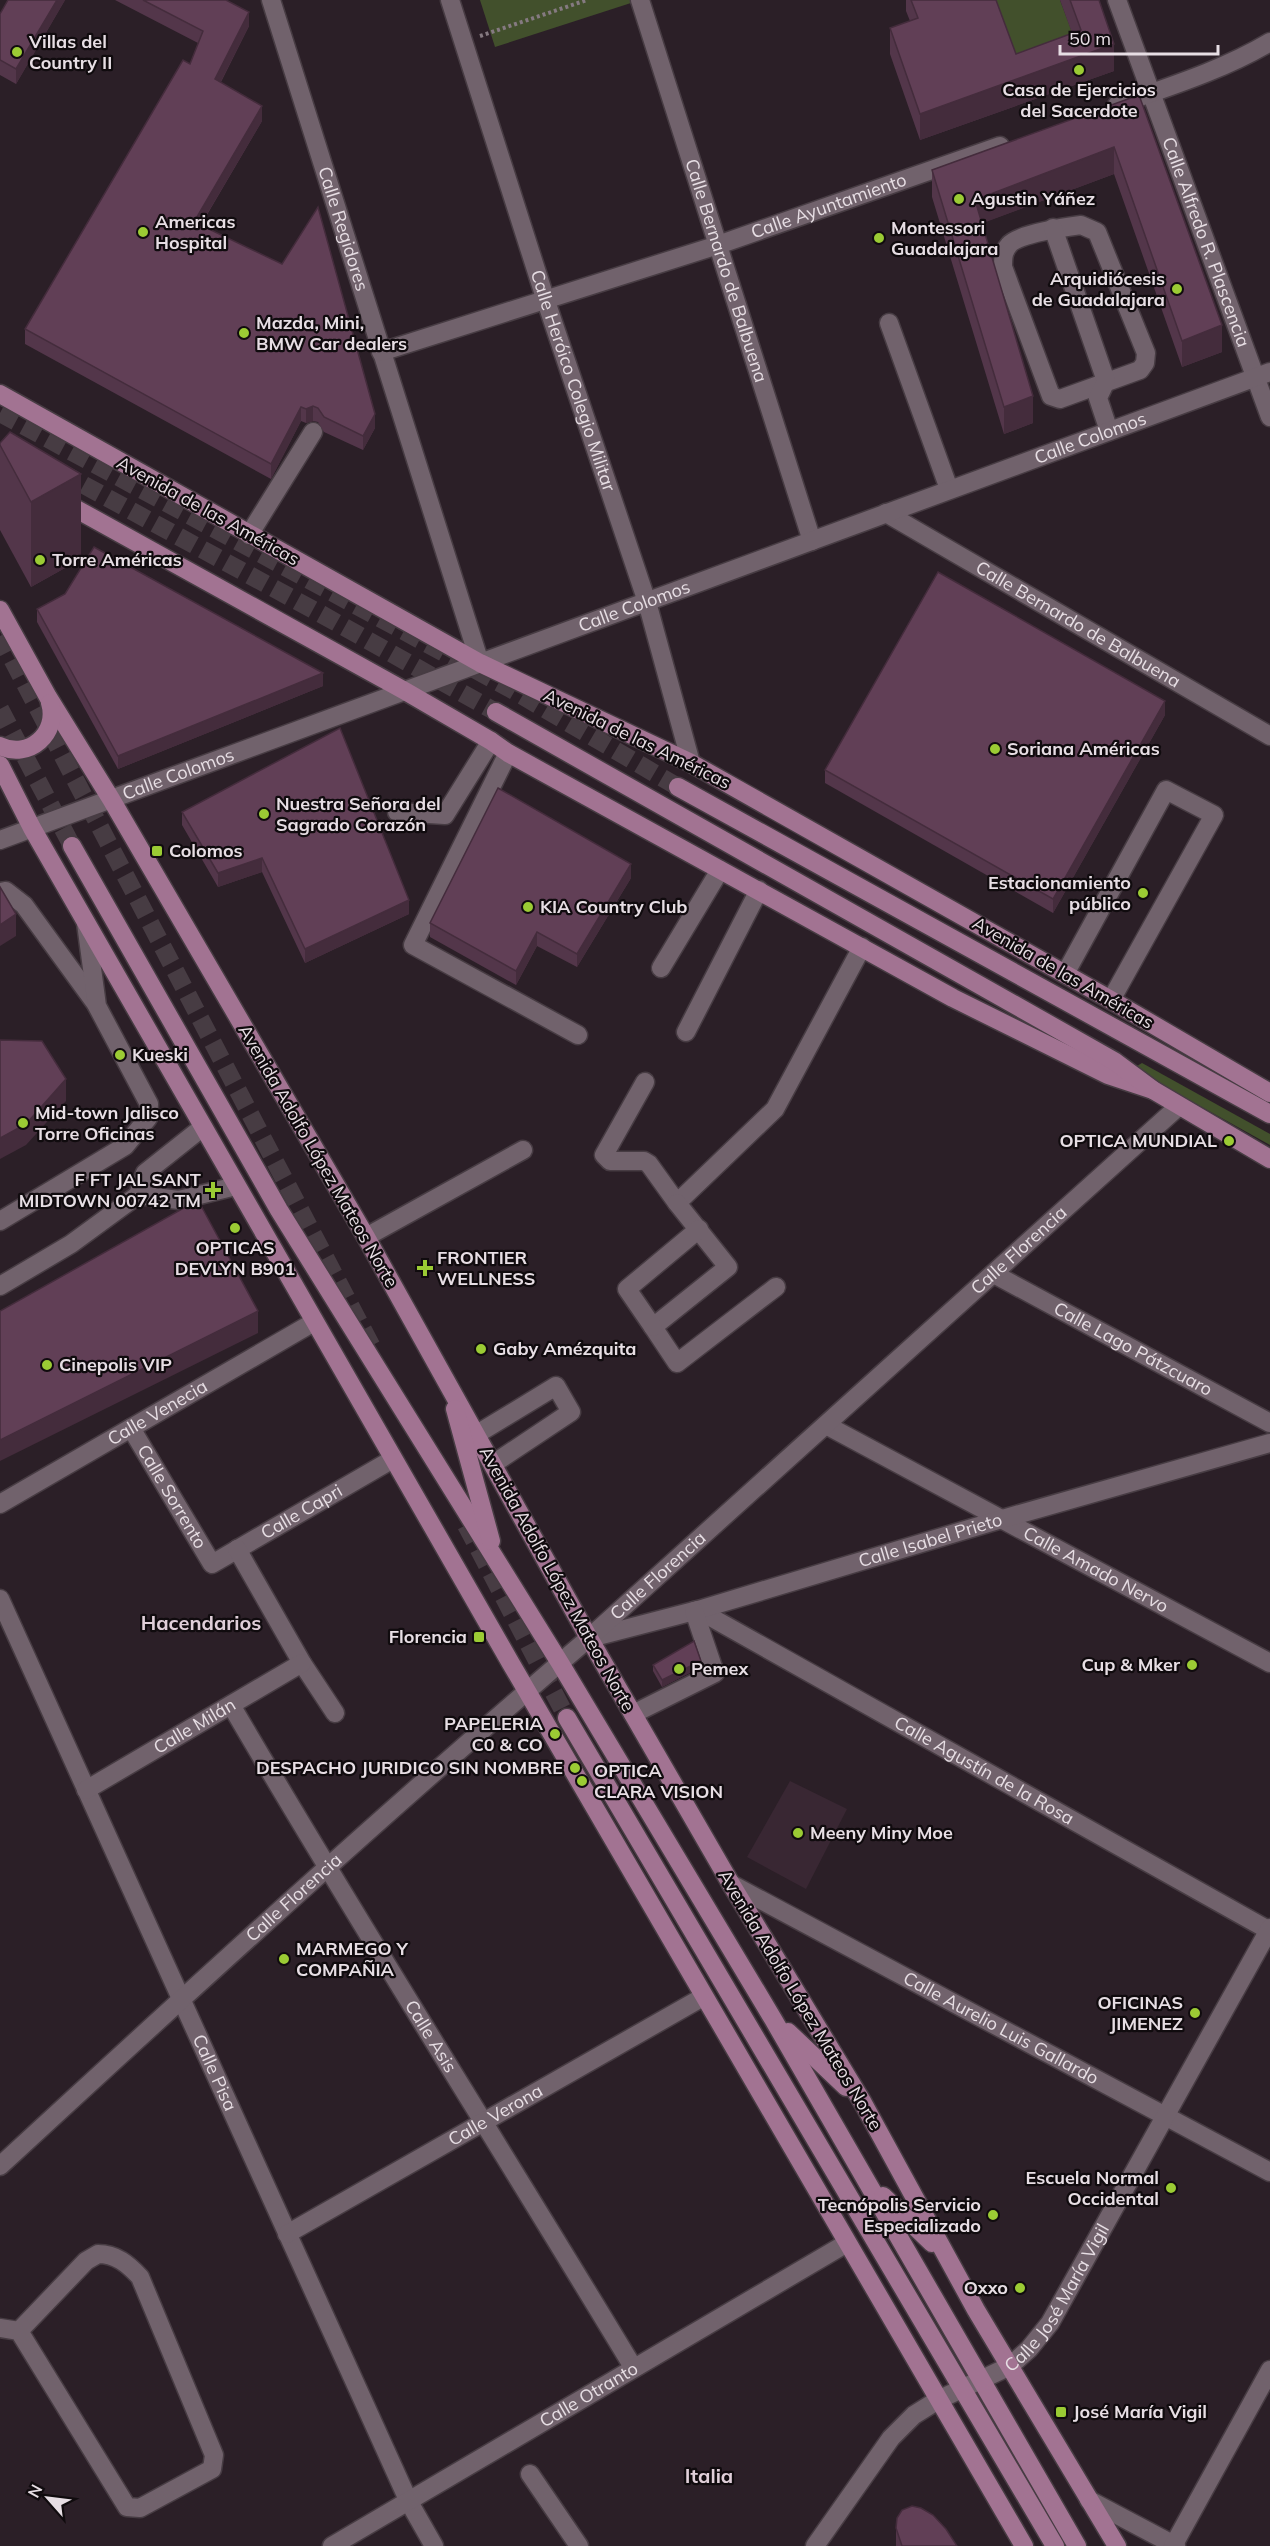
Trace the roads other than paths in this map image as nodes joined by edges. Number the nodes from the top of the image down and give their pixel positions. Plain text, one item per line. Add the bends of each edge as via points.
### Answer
1 (271, 0) edge
2 (450, 0) edge
3 (640, 0) edge
4 (1117, 0) edge
5 (1270, 42) edge
6 (1152, 92) junction
7 (1096, 112) edge
8 (1019, 139) edge
9 (1053, 228) junction
10 (718, 245) junction
11 (546, 301) junction
12 (889, 323) dead end
13 (381, 352) junction
14 (1263, 375) edge
15 (1106, 381) junction
16 (0, 394) edge
17 (1092, 394) junction
18 (1270, 417) edge
19 (1109, 431) junction
20 (313, 432) dead end
21 (949, 489) junction
22 (43, 491) edge
23 (886, 513) junction
24 (249, 535) junction
25 (812, 541) junction
26 (647, 602) junction
27 (0, 610) edge
28 (480, 663) junction
29 (405, 691) junction
30 (48, 697) junction
31 (496, 712) tunnel mouth
32 (1270, 736) edge
33 (491, 741) junction
34 (0, 746) edge
35 (508, 753) junction
36 (691, 763) junction
37 (0, 765) edge
38 (678, 787) tunnel mouth
39 (111, 799) junction
40 (397, 812) dead end
41 (32, 828) junction
42 (0, 840) edge
43 (72, 846) tunnel mouth
44 (720, 870) junction
45 (759, 890) junction
46 (0, 892) edge
47 (86, 921) junction
48 (862, 947) junction
49 (661, 968) dead end
50 (1065, 974) junction
51 (1111, 1000) junction
52 (97, 1006) junction
53 (686, 1032) dead end
54 (578, 1035) dead end
55 (645, 1082) dead end
56 (1153, 1090) junction
57 (1270, 1093) edge
58 (1179, 1106) junction
59 (1270, 1114) edge
60 (203, 1127) junction
61 (125, 1146) junction
62 (523, 1150) dead end
63 (1270, 1159) edge
64 (145, 1173) junction
65 (236, 1186) junction
66 (138, 1195) junction
67 (677, 1203) junction
68 (0, 1221) edge
69 (699, 1229) junction
70 (366, 1237) junction
71 (994, 1274) junction
72 (0, 1286) edge
73 (776, 1287) dead end
74 (314, 1322) junction
75 (653, 1328) junction
76 (447, 1381) junction
77 (1270, 1423) edge
78 (826, 1425) junction
79 (131, 1428) junction
80 (477, 1434) junction
81 (1270, 1443) edge
82 (393, 1459) junction
83 (493, 1464) junction
84 (0, 1504) edge
85 (1002, 1519) junction
86 (237, 1549) junction
87 (496, 1560) junction
88 (212, 1564) joint
89 (0, 1599) edge
90 (696, 1611) junction
91 (589, 1638) junction
92 (303, 1663) junction
93 (560, 1663) junction
94 (1270, 1663) edge
95 (526, 1690) junction
96 (231, 1705) junction
97 (335, 1713) dead end
98 (633, 1714) junction
99 (567, 1718) tunnel mouth
100 (86, 1790) junction
101 (327, 1869) junction
102 (731, 1884) junction
103 (1269, 1930) edge
104 (703, 1997) junction
105 (181, 1999) junction
106 (773, 2019) junction
107 (863, 2103) junction
108 (1165, 2116) junction
109 (485, 2122) junction
110 (0, 2166) edge
111 (1270, 2172) edge
112 (867, 2182) junction
113 (287, 2234) junction
114 (847, 2243) junction
115 (945, 2255) junction
116 (976, 2310) junction
117 (0, 2328) edge
118 (19, 2331) junction
119 (968, 2353) junction
120 (1010, 2366) junction
121 (633, 2367) junction
122 (982, 2380) junction
123 (1267, 2382) edge
124 (963, 2389) junction
125 (938, 2400) junction
126 (530, 2474) dead end
127 (1089, 2500) junction
128 (409, 2502) junction
129 (332, 2546) edge
130 (434, 2546) edge
131 (579, 2546) edge
132 (815, 2546) edge
133 (1024, 2546) edge
134 (1054, 2546) edge
135 (1077, 2546) edge
136 (1117, 2546) edge
137 (1174, 2546) edge

1 - 13 street, Calle Regidores
2 - 11 street, Calle Heróico Colegio Militar
3 - 10 street, Calle Bernardo de Balbuena
4 - 6 street, Calle Alfredo R. Plascencia
5 - 6 street
6 - 7 street
6 - 14 street, Calle Alfredo R. Plascencia
8 - 10 street, Calle Ayuntamiento
9 - 15 street
9 - 15 street via 1081,225 1097,232 1146,353 1140,370
9 - 17 street via 1010,242 1002,254 1003,267 1051,396 1060,399
10 - 11 street, Calle Ayuntamiento
10 - 25 street, Calle Bernardo de Balbuena
11 - 13 street, Calle Ayuntamiento
11 - 26 street, Calle Heróico Colegio Militar
12 - 21 street
13 - 28 street, Calle Regidores
14 - 18 street, Calle Alfredo R. Plascencia
14 - 19 street, Calle Colomos
15 - 17 street
16 - 24 main road, Avenida de las Américas
17 - 19 street
19 - 21 street, Calle Colomos
20 - 24 street
21 - 23 street, Calle Colomos
22 - 29 main road
23 - 25 street, Calle Colomos
23 - 32 street, Calle Bernardo de Balbuena
24 - 28 main road, Avenida de las Américas
25 - 26 street, Calle Colomos
26 - 28 street, Calle Colomos
26 - 36 street, Calle Heróico Colegio Militar
27 - 30 main road, Avenida Adolfo López Mateos Norte
28 - 29 street, Calle Colomos
28 - 36 main road, Avenida de las Américas
29 - 33 main road
29 - 39 street, Calle Colomos
30 - 34 main road via 51,725 40,741 22,750
30 - 39 main road, Avenida Adolfo López Mateos Norte
31 - 56 main road via 1114,1061
33 - 35 main road
33 - 40 street via 446,815
35 - 44 main road
35 - 54 street via 413,945
36 - 50 main road, Avenida de las Américas
37 - 41 main road
38 - 59 main road, Avenida de las Américas
39 - 41 street, Calle Colomos
39 - 70 main road, Avenida Adolfo López Mateos Norte
41 - 42 street, Calle Colomos
41 - 47 main road
43 - 87 main road, Avenida Adolfo López Mateos Norte via 279,1210
44 - 45 main road
44 - 49 street
45 - 48 main road
45 - 53 street
46 - 52 street via 6,891 24,905
47 - 52 street
47 - 60 main road
48 - 56 main road via 953,998 1108,1075
48 - 67 street via 775,1109
50 - 51 main road, Avenida de las Américas
50 - 51 street via 1166,790 1214,815
51 - 57 main road, Avenida de las Américas
52 - 61 street via 149,1104 148,1118
55 - 67 street via 604,1155 610,1161 649,1164
56 - 58 main road
58 - 63 main road
58 - 71 street, Calle Florencia
60 - 64 street
60 - 65 main road
61 - 64 street
61 - 68 street
62 - 70 street
64 - 66 street
65 - 66 street via 179,1200
65 - 74 main road
66 - 72 street via 71,1244
67 - 69 street
69 - 75 street via 627,1288
69 - 75 street via 728,1267
70 - 76 main road, Avenida Adolfo López Mateos Norte
71 - 77 street, Calle Lago Pátzcuaro
71 - 78 street, Calle Florencia
73 - 75 street via 677,1363
74 - 79 street, Calle Venecia
74 - 82 main road
76 - 80 main road, Avenida Adolfo López Mateos Norte
76 - 87 main road
78 - 85 street, Calle Amado Nervo
78 - 91 street, Calle Florencia
79 - 84 street, Calle Venecia
79 - 88 street, Calle Sorrento
80 - 83 main road, Avenida Adolfo López Mateos Norte
80 - 83 street via 555,1386 571,1412
81 - 85 street, Calle Isabel Prieto
82 - 86 street, Calle Capri
82 - 95 main road
83 - 91 main road, Avenida Adolfo López Mateos Norte
85 - 90 street, Calle Isabel Prieto
85 - 94 street, Calle Amado Nervo
86 - 88 street, Calle Capri
86 - 92 street
87 - 93 main road, Avenida Adolfo López Mateos Norte
89 - 100 street, Calle Pisa
90 - 91 street, Calle Isabel Prieto
90 - 98 street via 715,1673
90 - 103 street, Calle Agustín de la Rosa
91 - 93 street, Calle Florencia
91 - 98 main road, Avenida Adolfo López Mateos Norte
92 - 96 street, Calle Milán
92 - 97 street
93 - 95 street, Calle Florencia
93 - 106 main road, Avenida Adolfo López Mateos Norte
95 - 101 street, Calle Florencia
95 - 104 main road
96 - 100 street, Calle Milán
96 - 101 street, Calle Asis
98 - 102 main road, Avenida Adolfo López Mateos Norte
99 - 124 main road
100 - 105 street, Calle Pisa
101 - 105 street, Calle Florencia
101 - 109 street, Calle Asis
102 - 107 main road, Avenida Adolfo López Mateos Norte
102 - 108 street, Calle Aurelio Luis Gallardo
103 - 108 street, Calle José María Vigil
104 - 109 street, Calle Verona
104 - 114 main road
105 - 110 street, Calle Florencia
105 - 113 street, Calle Pisa
106 - 107 main road
106 - 112 main road, Avenida Adolfo López Mateos Norte
107 - 115 main road, Avenida Adolfo López Mateos Norte
108 - 111 street, Calle Aurelio Luis Gallardo
108 - 120 street, Calle José María Vigil via 1050,2323
109 - 113 street, Calle Verona
109 - 121 street, Calle Asis
112 - 115 main road
112 - 119 main road, Avenida Adolfo López Mateos Norte
113 - 128 street, Calle Pisa
114 - 121 street, Calle Otranto
114 - 125 main road
115 - 116 main road, Avenida Adolfo López Mateos Norte
116 - 119 main road
116 - 120 main road, Avenida Adolfo López Mateos Norte
117 - 118 street
118 - 118 street via 86,2261 98,2254 129,2265 140,2277 214,2455 212,2469 140,2508 127,2507
119 - 122 main road, Avenida Adolfo López Mateos Norte
120 - 122 street, Calle José María Vigil
120 - 127 main road, Avenida Adolfo López Mateos Norte
121 - 128 street, Calle Otranto
122 - 124 street, Calle José María Vigil
122 - 135 main road, Avenida Adolfo López Mateos Norte
123 - 137 street
124 - 125 street, Calle José María Vigil
124 - 134 main road
125 - 132 street, Calle José María Vigil via 914,2415 891,2438
125 - 133 main road
126 - 131 street
127 - 136 main road, Avenida Adolfo López Mateos Norte
127 - 137 street
128 - 129 street, Calle Otranto
128 - 130 street, Calle Pisa

